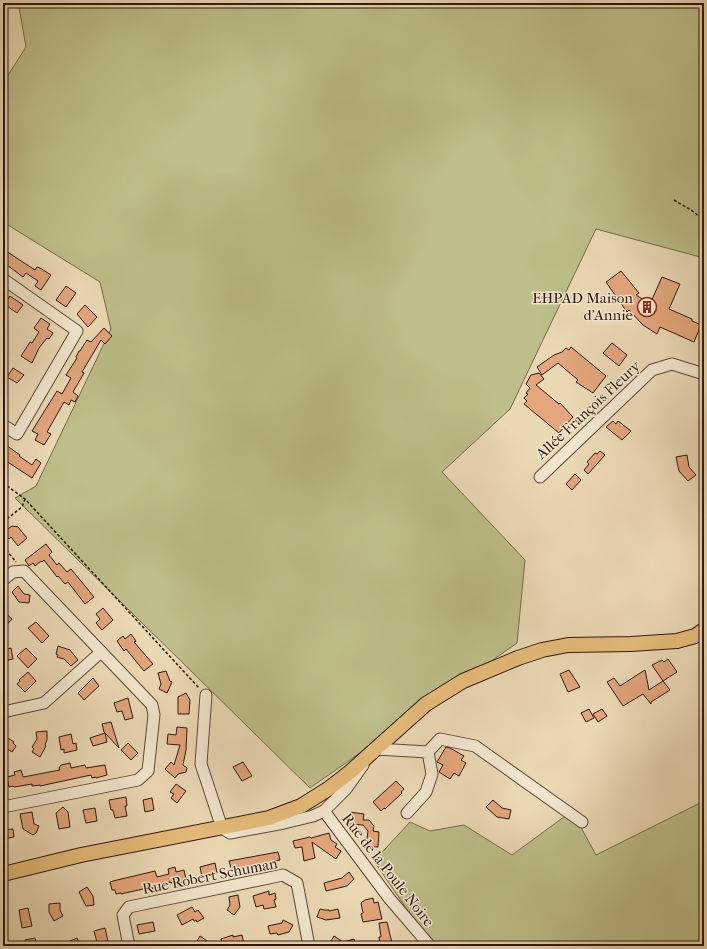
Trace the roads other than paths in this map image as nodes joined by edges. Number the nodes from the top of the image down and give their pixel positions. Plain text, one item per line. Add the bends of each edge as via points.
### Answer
1 (4, 282) edge
2 (704, 374) edge
3 (3, 425) edge
4 (540, 477) dead end
5 (3, 580) edge
6 (704, 630) edge
7 (101, 652) junction
8 (206, 695) road end
9 (3, 712) edge
10 (428, 752) junction
11 (371, 753) junction
12 (3, 807) edge
13 (324, 812) junction
14 (407, 813) dead end
15 (582, 822) dead end
16 (222, 828) junction
17 (3, 874) edge
18 (129, 946) edge
19 (309, 946) edge
20 (430, 946) edge

1 - 3 street via 77,331 16,434
2 - 4 street, Allée François Fleury via 672,364 652,370
5 - 7 street via 13,572 24,571
6 - 11 main road via 695,636 677,641 568,646 542,650 490,668 426,704
7 - 9 street via 44,702
7 - 12 street via 152,705 154,715 148,771 138,780
8 - 16 street via 201,764
10 - 11 street
10 - 14 street via 432,774 426,792
10 - 15 street via 440,739 475,746
11 - 13 street via 362,768
11 - 16 main road via 328,789 301,806 269,818
13 - 16 street via 254,830 230,833
13 - 20 street, Rue de la Poule Noire via 389,898
16 - 17 main road
18 - 19 street, Rue Robert Schuman via 123,915 129,907 283,875 297,883

